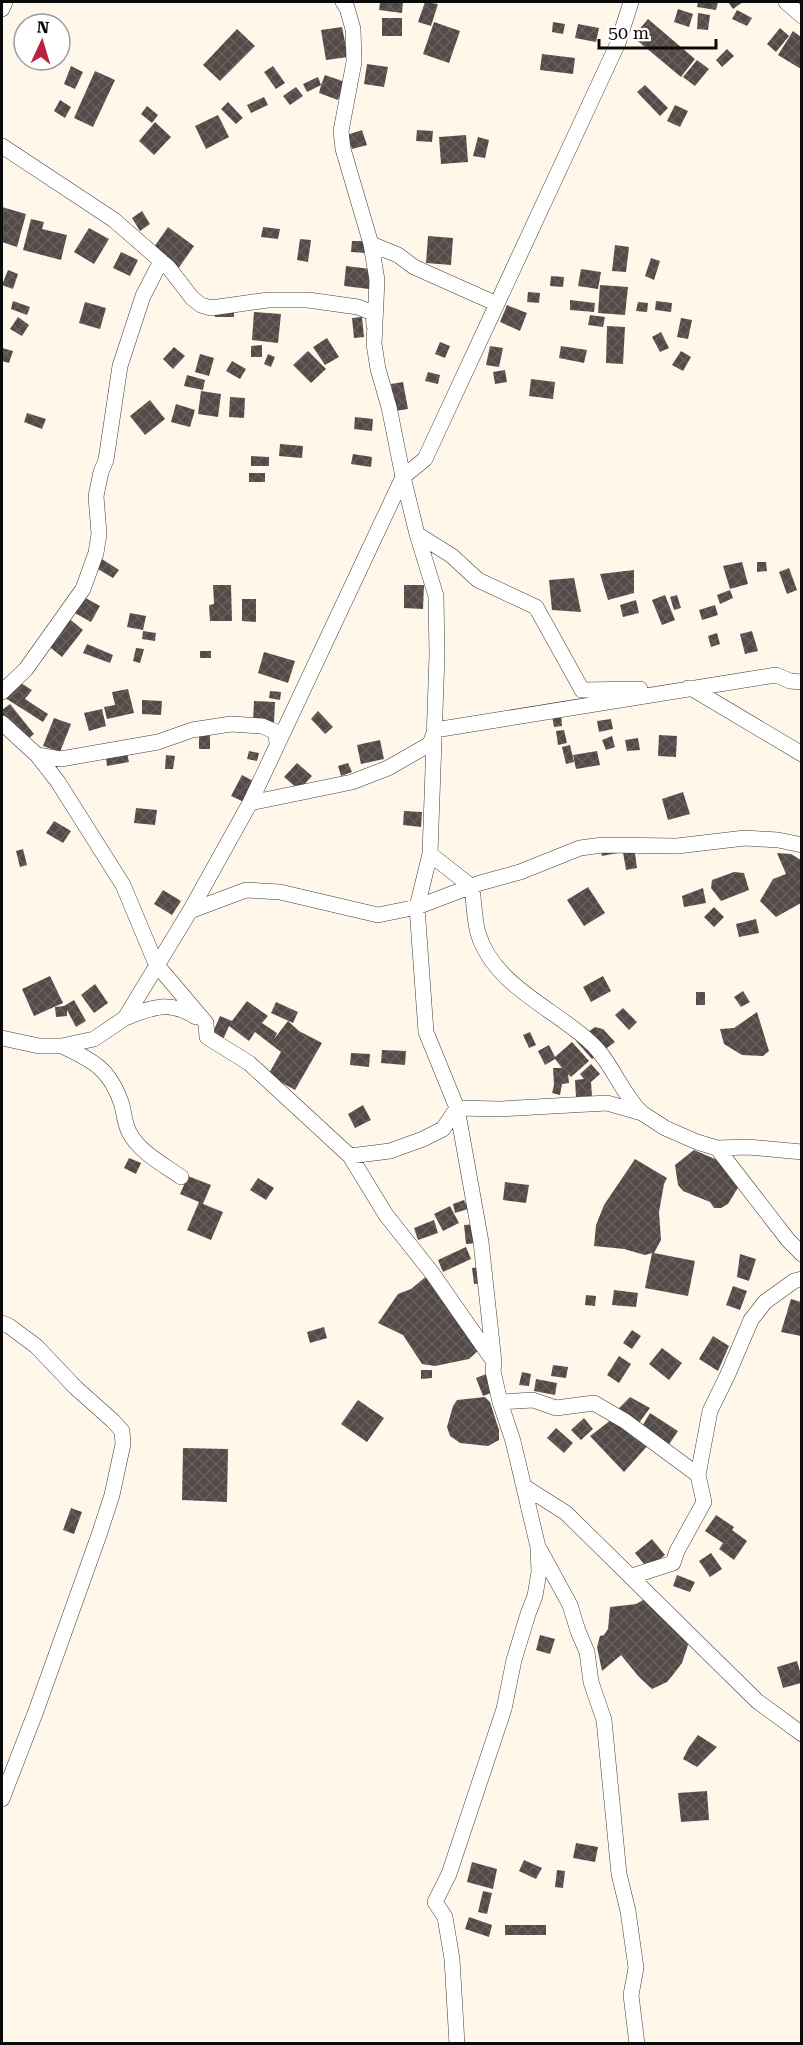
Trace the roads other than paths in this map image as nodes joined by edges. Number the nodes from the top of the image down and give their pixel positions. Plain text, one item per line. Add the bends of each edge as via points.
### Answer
1 (5, 2) edge
2 (343, 2) edge
3 (630, 2) edge
4 (786, 2) edge
5 (2, 9) edge
6 (801, 16) edge
7 (2, 146) edge
8 (371, 244) junction
9 (161, 261) junction
10 (497, 304) junction
11 (375, 329) junction
12 (403, 477) junction
13 (417, 534) junction
14 (801, 682) edge
15 (691, 688) junction
16 (2, 692) edge
17 (2, 723) edge
18 (435, 730) junction
19 (277, 744) junction
20 (801, 754) edge
21 (38, 756) junction
22 (250, 803) junction
23 (801, 845) edge
24 (430, 854) junction
25 (472, 887) junction
26 (417, 907) junction
27 (190, 911) junction
28 (156, 964) junction
29 (125, 1018) junction
30 (206, 1023) junction
31 (2, 1038) edge
32 (62, 1046) junction
33 (457, 1108) junction
34 (642, 1113) junction
35 (717, 1148) junction
36 (801, 1152) edge
37 (350, 1156) junction
38 (181, 1178) dead end
39 (801, 1254) edge
40 (801, 1279) edge
41 (2, 1323) edge
42 (494, 1362) junction
43 (500, 1401) junction
44 (698, 1475) junction
45 (525, 1487) junction
46 (538, 1547) junction
47 (633, 1576) junction
48 (801, 1734) edge
49 (2, 1799) edge
50 (457, 2043) edge
51 (637, 2043) edge

1 - 5 street
2 - 8 street via 353,29 354,62 341,131 343,149
3 - 10 street via 618,43
4 - 6 street
7 - 9 street via 114,220
8 - 10 street
8 - 11 street via 377,280
9 - 11 street via 192,298 210,308 268,300 308,300 373,313
9 - 16 street via 143,296 120,366 106,460 96,496 96,553 83,589 26,669
10 - 12 street via 425,459
11 - 12 street via 378,369
12 - 13 street
12 - 19 street
13 - 15 street via 452,556 478,580 536,607 582,690
13 - 18 street via 436,596
14 - 15 street via 776,675
15 - 18 street
15 - 20 street
17 - 21 street
18 - 22 street via 430,744 388,768 352,782
18 - 24 street
19 - 21 street via 276,732 262,726 231,724 62,759
19 - 22 street
21 - 28 street via 123,885
22 - 27 street
23 - 25 street via 745,837 677,846 603,845 580,848
24 - 25 street
24 - 26 street
25 - 26 street
25 - 34 street via 478,933 488,954 531,999 593,1044
26 - 27 street via 378,915 280,892 246,890
26 - 33 street via 426,1032
27 - 28 street
28 - 29 street
28 - 30 street
29 - 30 street via 165,1005 181,1008
29 - 32 street via 94,1039
30 - 37 street via 207,1037 249,1063
31 - 32 street via 39,1046
32 - 38 street via 93,1061 111,1081 129,1132 138,1145
33 - 34 street via 607,1103
33 - 37 street via 443,1129 423,1139 390,1151
33 - 42 street via 481,1242
34 - 35 street via 665,1128
35 - 36 street
35 - 39 street
37 - 42 street via 386,1215
40 - 44 street via 765,1302 751,1320 710,1411
41 - 49 street via 36,1346 113,1421 122,1431 123,1444 99,1535
42 - 43 street
43 - 44 street via 532,1400 556,1408 594,1403
43 - 45 street
44 - 47 street via 704,1502 673,1563
45 - 46 street
45 - 47 street via 566,1513
46 - 50 street via 535,1596 514,1660 504,1709 449,1875 435,1902 445,1917 452,1959
46 - 51 street via 570,1605 604,1720 619,1874 636,1968 631,1995
47 - 48 street via 758,1701

